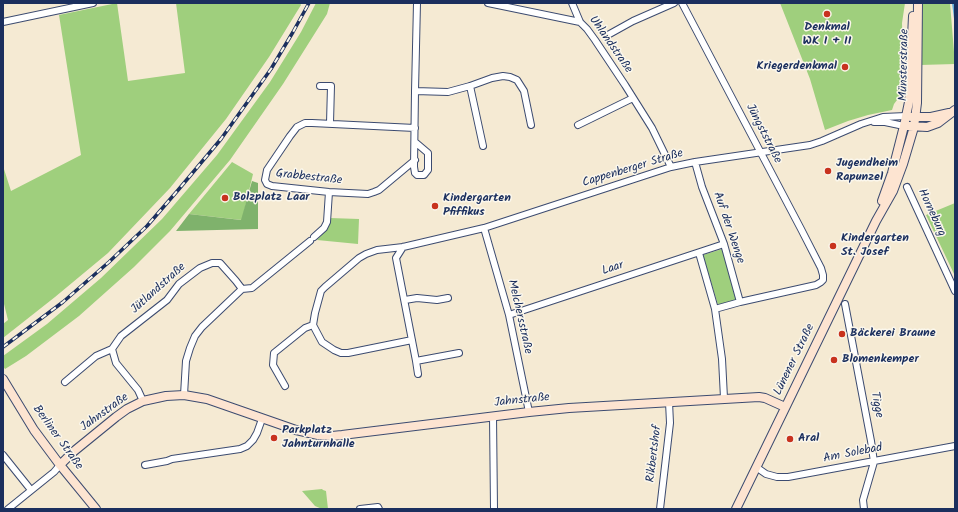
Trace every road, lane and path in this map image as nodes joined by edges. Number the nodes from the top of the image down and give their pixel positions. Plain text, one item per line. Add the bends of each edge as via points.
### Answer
1 (93, 3) edge
2 (417, 3) edge
3 (488, 3) edge
4 (572, 3) edge
5 (674, 3) edge
6 (682, 3) edge
7 (914, 3) edge
8 (918, 3) edge
9 (3, 22) edge
10 (580, 22) junction
11 (606, 36) dead end
12 (320, 86) dead end
13 (470, 86) junction
14 (415, 91) junction
15 (633, 98) junction
16 (953, 111) edge
17 (906, 116) junction
18 (915, 117) junction
19 (871, 122) junction
20 (330, 124) junction
21 (531, 125) dead end
22 (578, 125) dead end
23 (904, 126) junction
24 (914, 127) junction
25 (415, 128) junction
26 (415, 142) junction
27 (483, 146) dead end
28 (760, 152) junction
29 (415, 160) junction
30 (695, 162) junction
31 (671, 167) junction
32 (907, 187) dead end
33 (329, 192) junction
34 (876, 221) junction
35 (484, 228) junction
36 (724, 244) junction
37 (403, 247) junction
38 (699, 252) junction
39 (242, 290) junction
40 (955, 291) edge
41 (448, 298) dead end
42 (405, 300) junction
43 (740, 302) junction
44 (845, 304) dead end
45 (716, 309) junction
46 (510, 315) junction
47 (313, 325) junction
48 (412, 340) junction
49 (112, 349) junction
50 (459, 353) dead end
51 (416, 361) junction
52 (418, 374) dead end
53 (3, 379) edge
54 (65, 382) dead end
55 (285, 386) dead end
56 (184, 395) junction
57 (724, 398) junction
58 (143, 401) junction
59 (669, 402) junction
60 (785, 407) junction
61 (529, 412) junction
62 (493, 416) junction
63 (262, 419) junction
64 (955, 446) edge
65 (3, 455) edge
66 (874, 462) junction
67 (60, 465) junction
68 (145, 465) dead end
69 (756, 467) junction
70 (31, 490) junction
71 (8, 509) edge
72 (96, 509) edge
73 (360, 509) edge
74 (379, 509) edge
75 (494, 509) edge
76 (660, 509) edge
77 (736, 509) edge
78 (864, 509) edge

1 - 9 street
2 - 14 street
3 - 10 street
4 - 10 street, Uhlandstraße
5 - 11 street
6 - 28 street, Jüngststraße
7 - 17 street, Münsterstraße via 909,102
8 - 18 street, Münsterstraße
10 - 15 street, Uhlandstraße via 596,40
12 - 20 street via 331,86
13 - 14 street via 448,92
13 - 21 street via 503,76 517,80 524,91
13 - 27 street
14 - 25 street
15 - 22 street
15 - 31 street, Uhlandstraße via 652,128
16 - 18 street via 931,117
16 - 24 street via 938,124
17 - 18 street
17 - 19 street, Cappenberger Straße via 883,117
17 - 23 street, Lünener Straße
18 - 24 street, Münsterstraße
19 - 23 street, Cappenberger Straße
19 - 28 street, Cappenberger Straße via 816,143
20 - 25 street, Grabbestraße
20 - 33 street, Grabbestraße via 305,123 297,127 267,170 265,180 272,186
23 - 24 street
23 - 34 street, Lünener Straße
24 - 34 street, Lünener Straße via 893,191
25 - 26 street
26 - 29 street
26 - 29 street via 428,153 428,170 424,175 415,173
28 - 30 street, Cappenberger Straße
28 - 43 street, Jüngststraße via 817,261 823,280 816,285
29 - 33 street, Grabbestraße via 374,192
30 - 31 street, Cappenberger Straße
30 - 36 street, Auf der Wenge
31 - 35 street, Cappenberger Straße
32 - 40 street, Horneburg
33 - 39 street via 327,222 324,228 252,288
34 - 60 street, Lünener Straße
35 - 37 street, Cappenberger Straße
35 - 46 street, Melchersstraße
36 - 38 street, Laar
36 - 43 street, Auf der Wenge
37 - 42 street via 396,258
37 - 47 street, Cappenberger Straße via 366,254 324,287
38 - 45 street
38 - 46 street, Laar
39 - 49 street, Jütlandstraße via 220,264 212,263 200,268 179,284 167,300 122,336
39 - 56 street via 195,336 186,361
41 - 42 street
42 - 48 street
43 - 45 street
44 - 66 street, Tigge
45 - 57 street
46 - 61 street, Melchersstraße
47 - 48 street via 322,342 341,353
47 - 55 street via 305,328 274,354 273,365
48 - 51 street
49 - 54 street, Jütlandstraße via 96,356
49 - 58 street via 116,363 138,390
50 - 51 street
51 - 52 street
53 - 67 street, Berliner Straße via 34,430
56 - 58 street, Jahnstraße via 162,396
56 - 63 street, Jahnstraße via 218,402
57 - 59 street, Jahnstraße
57 - 60 street, Jahnstraße via 759,397
58 - 67 street, Jahnstraße via 116,417
59 - 61 street, Jahnstraße
59 - 76 street, Rikbertshof via 670,423
60 - 69 street, Lünener Straße
61 - 62 street, Jahnstraße
62 - 63 street, Jahnstraße via 332,436 302,432
62 - 75 street
63 - 68 street via 253,440 240,449
64 - 66 street, Am Solebad
65 - 70 street
66 - 69 street, Am Solebad via 788,477 766,474
66 - 78 street, Tigge via 863,500
67 - 70 street
67 - 72 street, Berliner Straße
69 - 77 street, Lünener Straße
70 - 71 street
73 - 74 street

